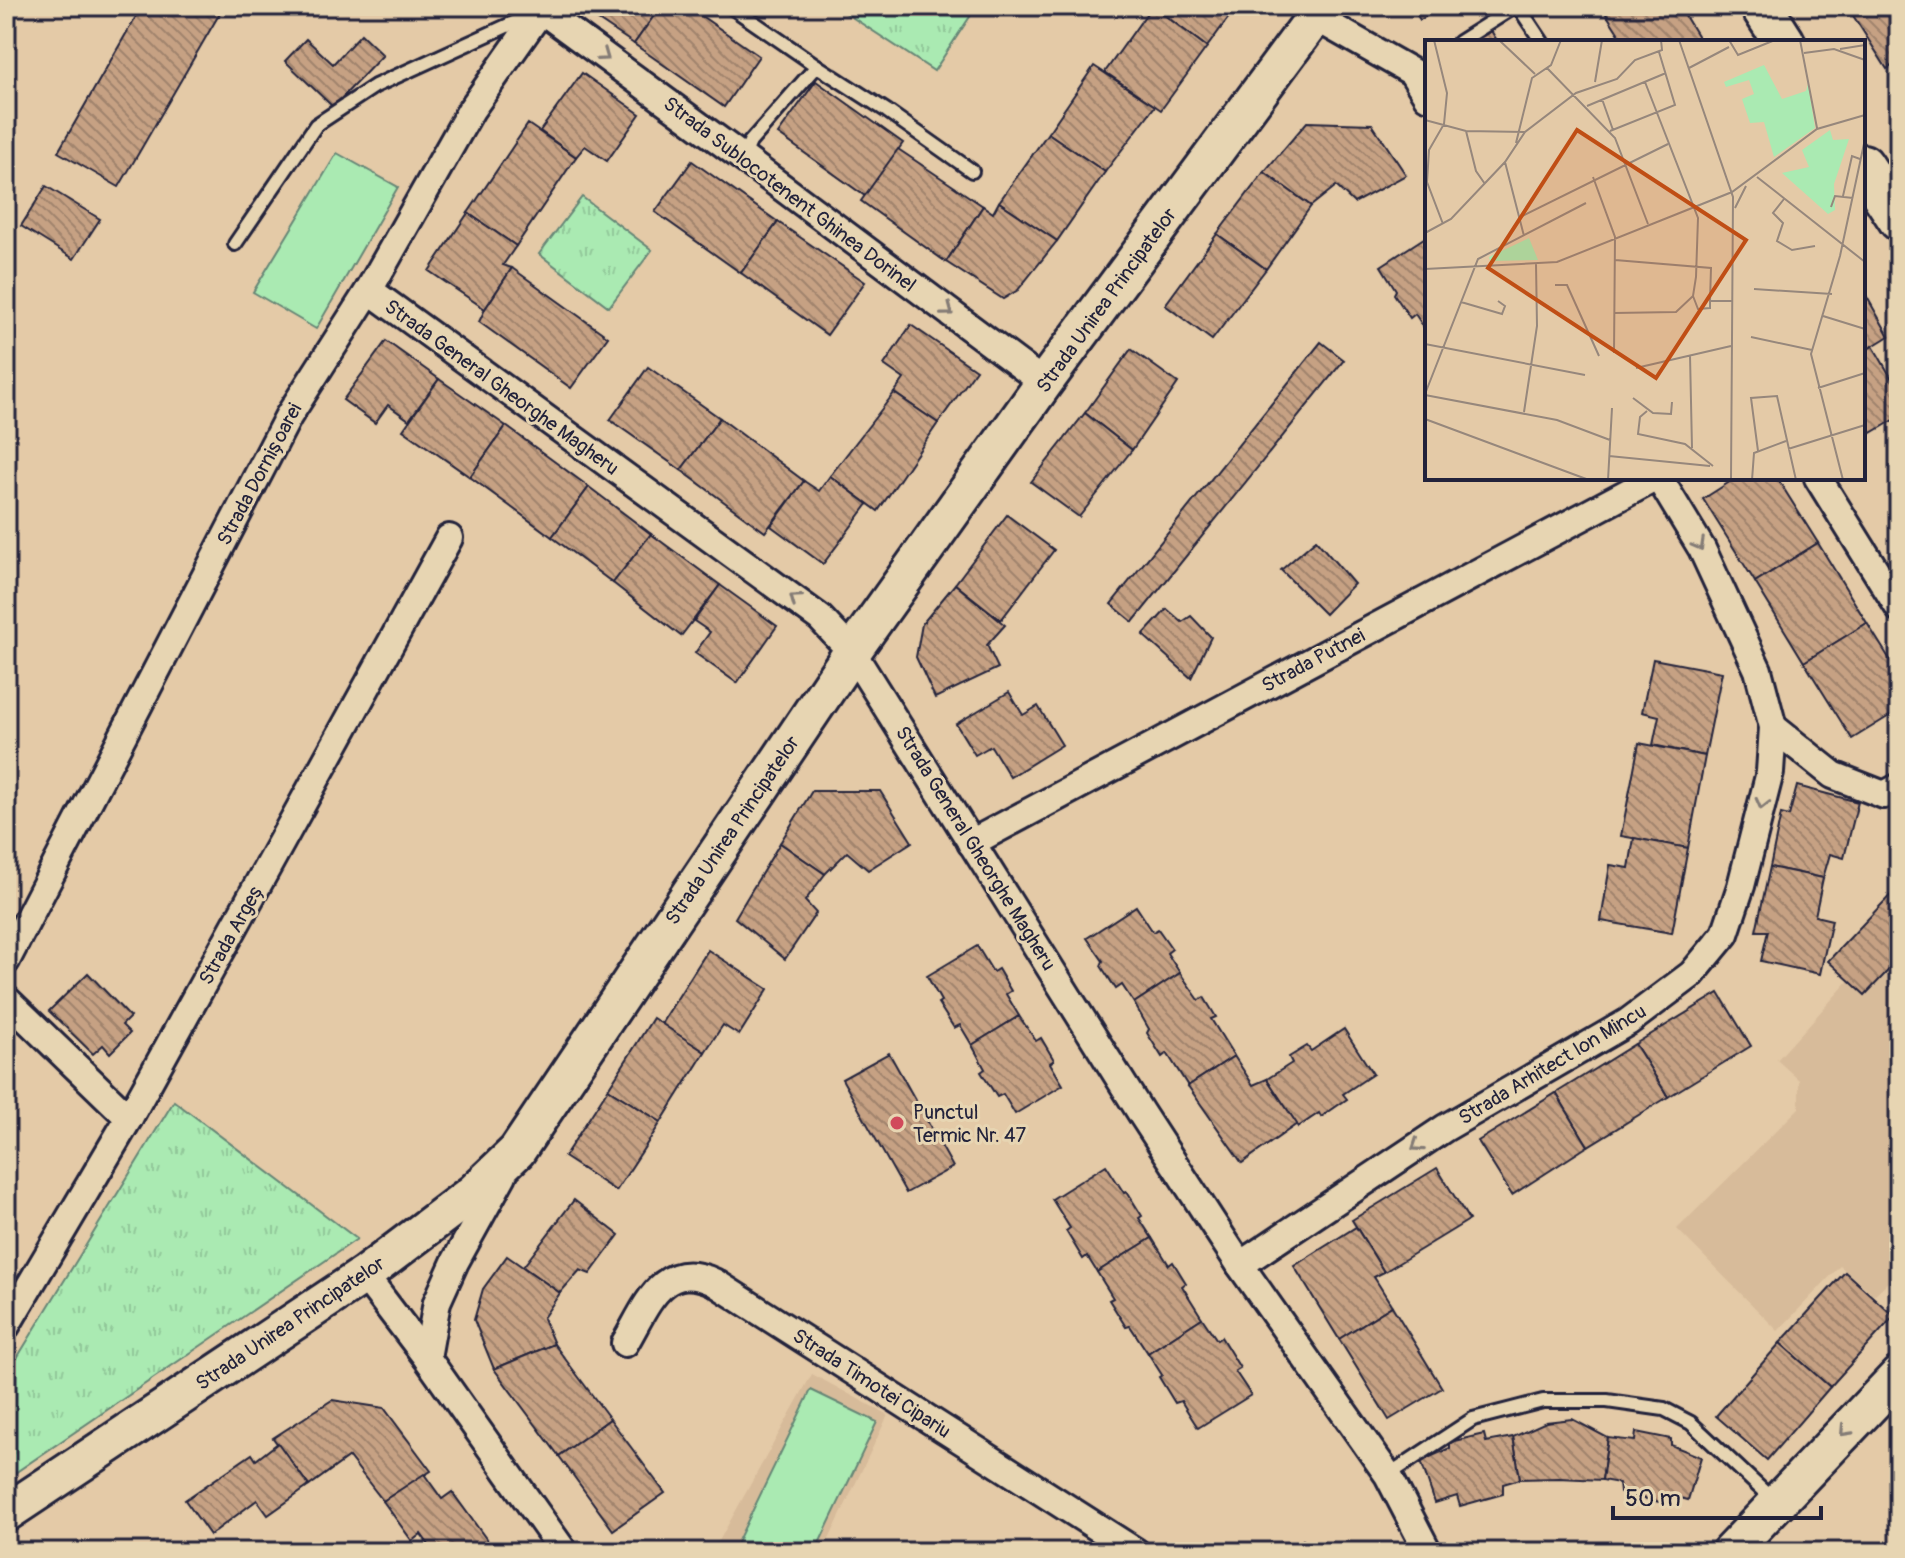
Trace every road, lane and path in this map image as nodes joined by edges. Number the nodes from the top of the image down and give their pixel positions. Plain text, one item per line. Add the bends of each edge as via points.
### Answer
1 (730, 6) edge
2 (1517, 6) edge
3 (1761, 6) edge
4 (540, 7) edge
5 (1313, 10) edge
6 (1462, 40) edge
7 (1541, 40) edge
8 (1783, 40) edge
9 (817, 66) junction
10 (1425, 91) edge
11 (743, 158) junction
12 (1865, 168) edge
13 (972, 171) dead end
14 (1899, 220) edge
15 (235, 244) dead end
16 (369, 290) junction
17 (1044, 383) junction
18 (1653, 480) edge
19 (1658, 480) edge
20 (1819, 480) edge
21 (449, 538) dead end
22 (1899, 608) edge
23 (852, 652) junction
24 (1773, 727) junction
25 (1899, 787) edge
26 (971, 843) junction
27 (6, 961) edge
28 (6, 999) edge
29 (129, 1118) junction
30 (517, 1151) junction
31 (1240, 1265) junction
32 (364, 1275) junction
33 (6, 1326) edge
34 (625, 1343) dead end
35 (427, 1358) junction
36 (1899, 1375) edge
37 (1388, 1475) junction
38 (1777, 1504) junction
39 (6, 1513) edge
40 (564, 1552) edge
41 (1136, 1552) edge
42 (1428, 1552) edge
43 (1730, 1552) edge

1 - 9 lane
2 - 6 lane
2 - 7 lane
3 - 8 main road
4 -> 11 street, Strada Sublocotenent Ghinea Dorinel
4 - 15 lane via 375,86 316,125
4 - 16 street, Strada Dornișoarei via 471,110
5 - 10 street via 1416,69
5 - 17 main road, Strada Unirea Principatelor
9 - 11 lane via 758,131
9 - 13 lane
11 -> 17 street, Strada Sublocotenent Ghinea Dorinel
12 - 14 main road
23 -> 16 street, Strada General Gheorghe Magheru via 820,618
16 - 27 street, Strada Dornișoarei via 288,417
17 - 23 main road, Strada Unirea Principatelor
18 - 26 street, Strada Putnei
19 -> 24 street, Strada Arhitect Ion Mincu via 1702,549 1758,670
20 - 22 street
21 - 29 street, Strada Argeș
23 - 26 street, Strada General Gheorghe Magheru
23 - 30 main road, Strada Unirea Principatelor
24 - 25 street via 1833,775 1884,795
24 -> 31 street, Strada Arhitect Ion Mincu via 1770,772 1741,886 1725,934 1692,974 1628,1022 1445,1128
26 - 31 street, Strada General Gheorghe Magheru
28 - 29 street
29 - 33 street, Strada Argeș
30 - 32 main road, Strada Unirea Principatelor via 474,1192
30 - 35 street via 437,1302
31 - 37 street, Strada General Gheorghe Magheru
32 - 35 street
32 - 39 main road, Strada Unirea Principatelor
34 - 41 street, Strada Timotei Cipariu via 665,1282 682,1274 699,1275
35 - 40 street
36 -> 38 main road
37 - 38 lane via 1473,1419 1543,1401 1607,1401 1664,1409 1691,1423
37 - 42 street, Strada General Gheorghe Magheru
38 - 43 main road

